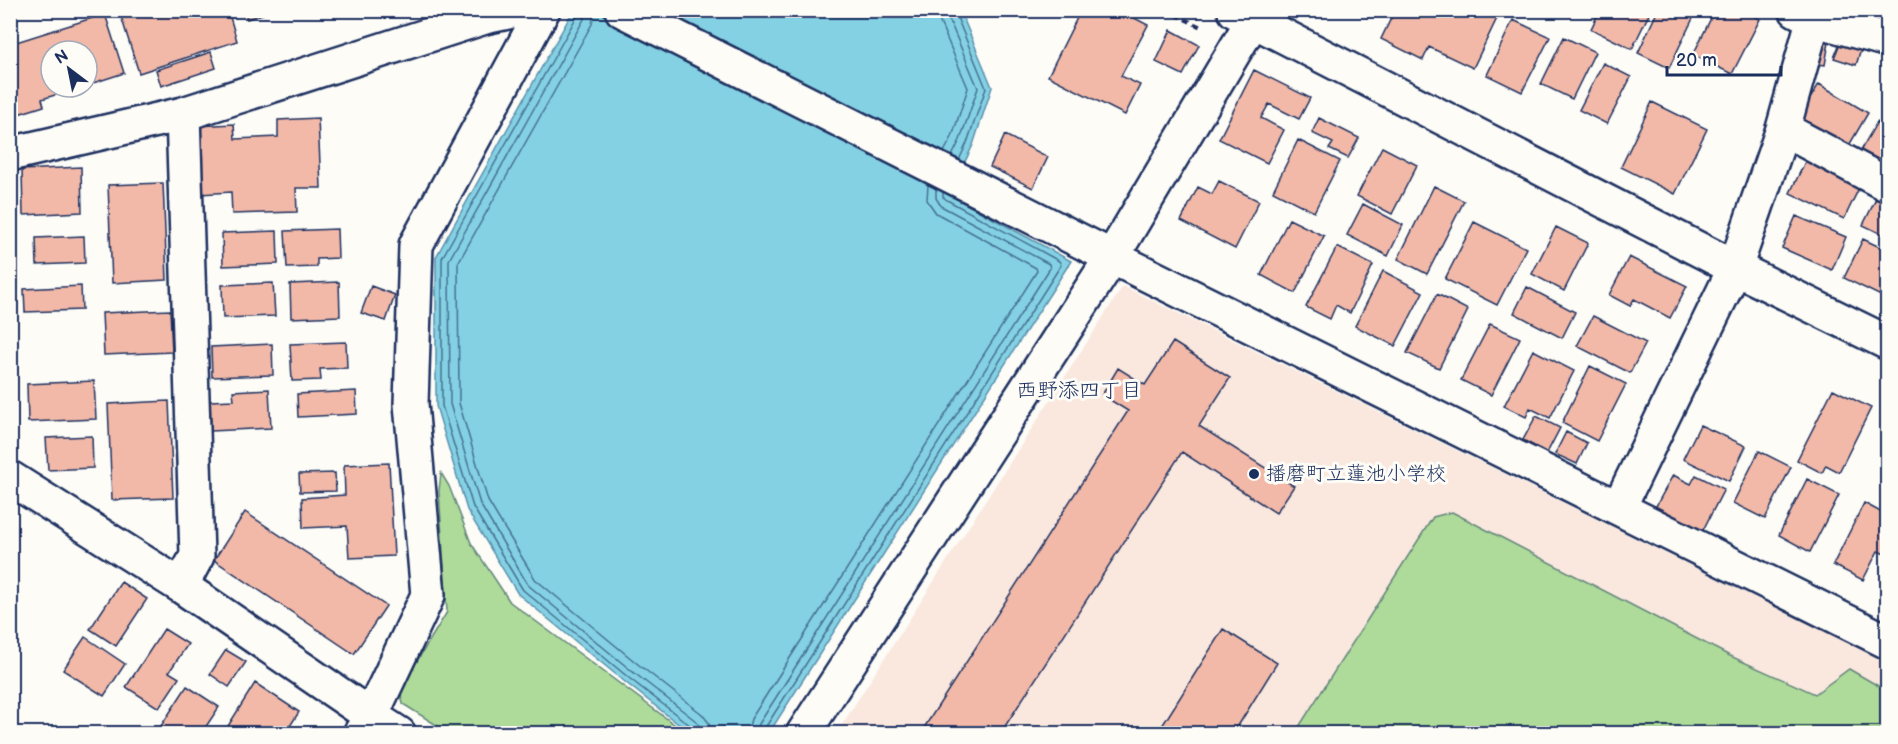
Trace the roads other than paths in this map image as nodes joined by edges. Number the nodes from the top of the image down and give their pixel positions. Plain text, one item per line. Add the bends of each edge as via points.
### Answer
1 (517, 10) edge
2 (543, 10) edge
3 (622, 10) edge
4 (1808, 13) edge
5 (1249, 14) edge
6 (1887, 40) edge
7 (183, 114) junction
8 (1783, 129) junction
9 (10, 154) edge
10 (1887, 185) edge
11 (1112, 257) junction
12 (1735, 268) junction
13 (1887, 343) edge
14 (10, 478) edge
15 (1618, 507) junction
16 (181, 586) junction
17 (1887, 642) edge
18 (366, 725) edge
19 (399, 734) edge
20 (803, 734) edge

1 - 7 street
2 - 18 street via 416,245 411,404 428,595
3 - 11 street
4 - 6 street
4 - 8 street
5 - 11 street
5 - 12 street
7 - 9 street
7 - 16 street via 198,556
8 - 10 street
8 - 12 street
11 - 15 street
11 - 20 street
12 - 13 street
12 - 15 street
14 - 16 street
15 - 17 street
16 - 18 street
18 - 19 street

